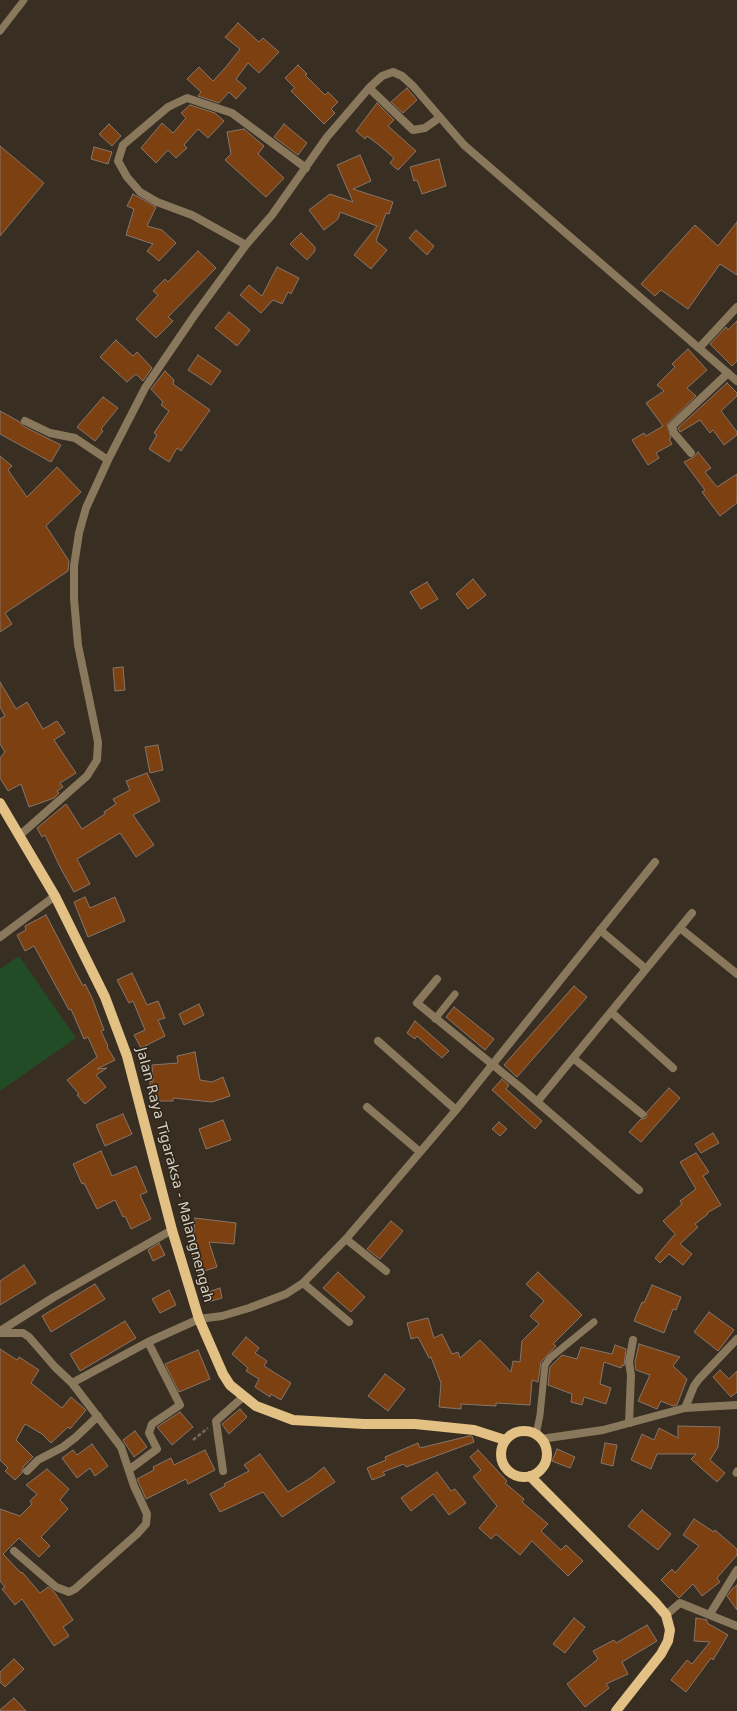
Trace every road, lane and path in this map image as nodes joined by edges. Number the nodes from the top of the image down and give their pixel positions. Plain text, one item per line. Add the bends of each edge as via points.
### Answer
1 (24, 0) edge
2 (0, 31) edge
3 (369, 88) junction
4 (439, 118) junction
5 (306, 168) junction
6 (246, 245) junction
7 (737, 307) edge
8 (699, 348) junction
9 (728, 373) junction
10 (737, 381) edge
11 (25, 421) dead end
12 (691, 453) dead end
13 (108, 460) junction
14 (0, 803) edge
15 (20, 835) junction
16 (655, 862) dead end
17 (55, 896) junction
18 (692, 914) dead end
19 (680, 928) junction
20 (600, 930) junction
21 (0, 937) edge
22 (646, 969) junction
23 (737, 974) edge
24 (436, 979) dead end
25 (456, 994) dead end
26 (611, 1012) junction
27 (435, 1018) junction
28 (378, 1041) dead end
29 (573, 1058) junction
30 (492, 1065) junction
31 (673, 1068) dead end
32 (537, 1102) junction
33 (367, 1108) dead end
34 (456, 1110) junction
35 (642, 1114) dead end
36 (420, 1152) junction
37 (639, 1190) dead end
38 (172, 1230) junction
39 (346, 1239) junction
40 (386, 1271) dead end
41 (303, 1283) junction
42 (199, 1319) junction
43 (349, 1322) dead end
44 (594, 1322) dead end
45 (0, 1332) edge
46 (737, 1339) edge
47 (633, 1340) dead end
48 (148, 1342) junction
49 (72, 1383) junction
50 (243, 1397) junction
51 (737, 1405) edge
52 (685, 1408) junction
53 (98, 1416) junction
54 (216, 1422) junction
55 (629, 1423) junction
56 (538, 1437) junction
57 (193, 1440) dead end
58 (505, 1440) junction
59 (130, 1469) junction
60 (27, 1471) dead end
61 (223, 1471) dead end
62 (530, 1476) junction
63 (14, 1551) dead end
64 (737, 1570) edge
65 (710, 1614) junction
66 (666, 1615) junction
67 (737, 1626) edge
68 (616, 1711) edge

1 - 2 lane
3 - 4 street via 413,130 425,128
3 - 4 street via 382,76 393,72 413,86
3 - 5 street via 327,137
4 - 8 street via 480,160
5 - 6 street via 272,215
5 - 6 street via 232,113 187,98 168,107 123,145 118,161 140,192 192,215
6 - 13 street via 162,362
7 - 8 street
8 - 9 street
9 - 10 street
9 - 12 street via 672,426
11 - 13 street via 50,433 75,438
13 - 15 street via 86,508 74,566 78,645 98,742 97,760 87,776
14 - 15 main road, Jalan Raya Tigaraksa - Malangnengah
15 - 17 main road, Jalan Raya Tigaraksa - Malangnengah
16 - 20 street
17 - 21 street
17 - 38 main road, Jalan Raya Tigaraksa - Malangnengah via 105,997 127,1056
18 - 19 street
19 - 22 street
19 - 23 street
20 - 22 street
20 - 30 street
22 - 26 street
24 - 27 street via 417,1003
25 - 27 lane
26 - 29 street
26 - 31 street
27 - 30 street
28 - 34 street
29 - 32 street
29 - 35 street
30 - 32 street
30 - 34 street
32 - 37 street
33 - 36 street
34 - 36 street
36 - 39 street
38 - 42 main road, Jalan Raya Tigaraksa - Malangnengah
38 - 45 street via 54,1297
39 - 40 street
39 - 41 street
41 - 42 street via 286,1294 249,1308 222,1316
41 - 43 street
42 - 48 street
42 - 50 main road, Jalan Raya Tigaraksa - Malangnengah via 223,1374
44 - 56 lane via 545,1365
45 - 49 street via 23,1333 29,1337
46 - 52 street via 697,1382
47 - 55 street via 629,1369
48 - 49 street
48 - 59 street via 180,1405 152,1424 149,1433 157,1449
49 - 53 street
50 - 54 street
50 - 58 main road, Jalan Raya Tigaraksa - Malangnengah via 272,1413 293,1420 415,1424 474,1430
51 - 52 street
52 - 55 street
53 - 59 street via 122,1447
53 - 60 street via 76,1437 38,1460
54 - 57 path
54 - 61 street
55 - 56 street via 603,1430
56 - 58 main road via 523,1431 516,1432
56 - 62 main road via 545,1445 546,1458 541,1469
58 - 62 main road via 501,1452 503,1464 518,1476
59 - 63 street via 134,1486 147,1514 146,1524 72,1591 56,1587
62 - 66 main road
64 - 65 street
65 - 66 street via 680,1603
65 - 67 street
66 - 68 main road via 670,1630 668,1641 661,1654

